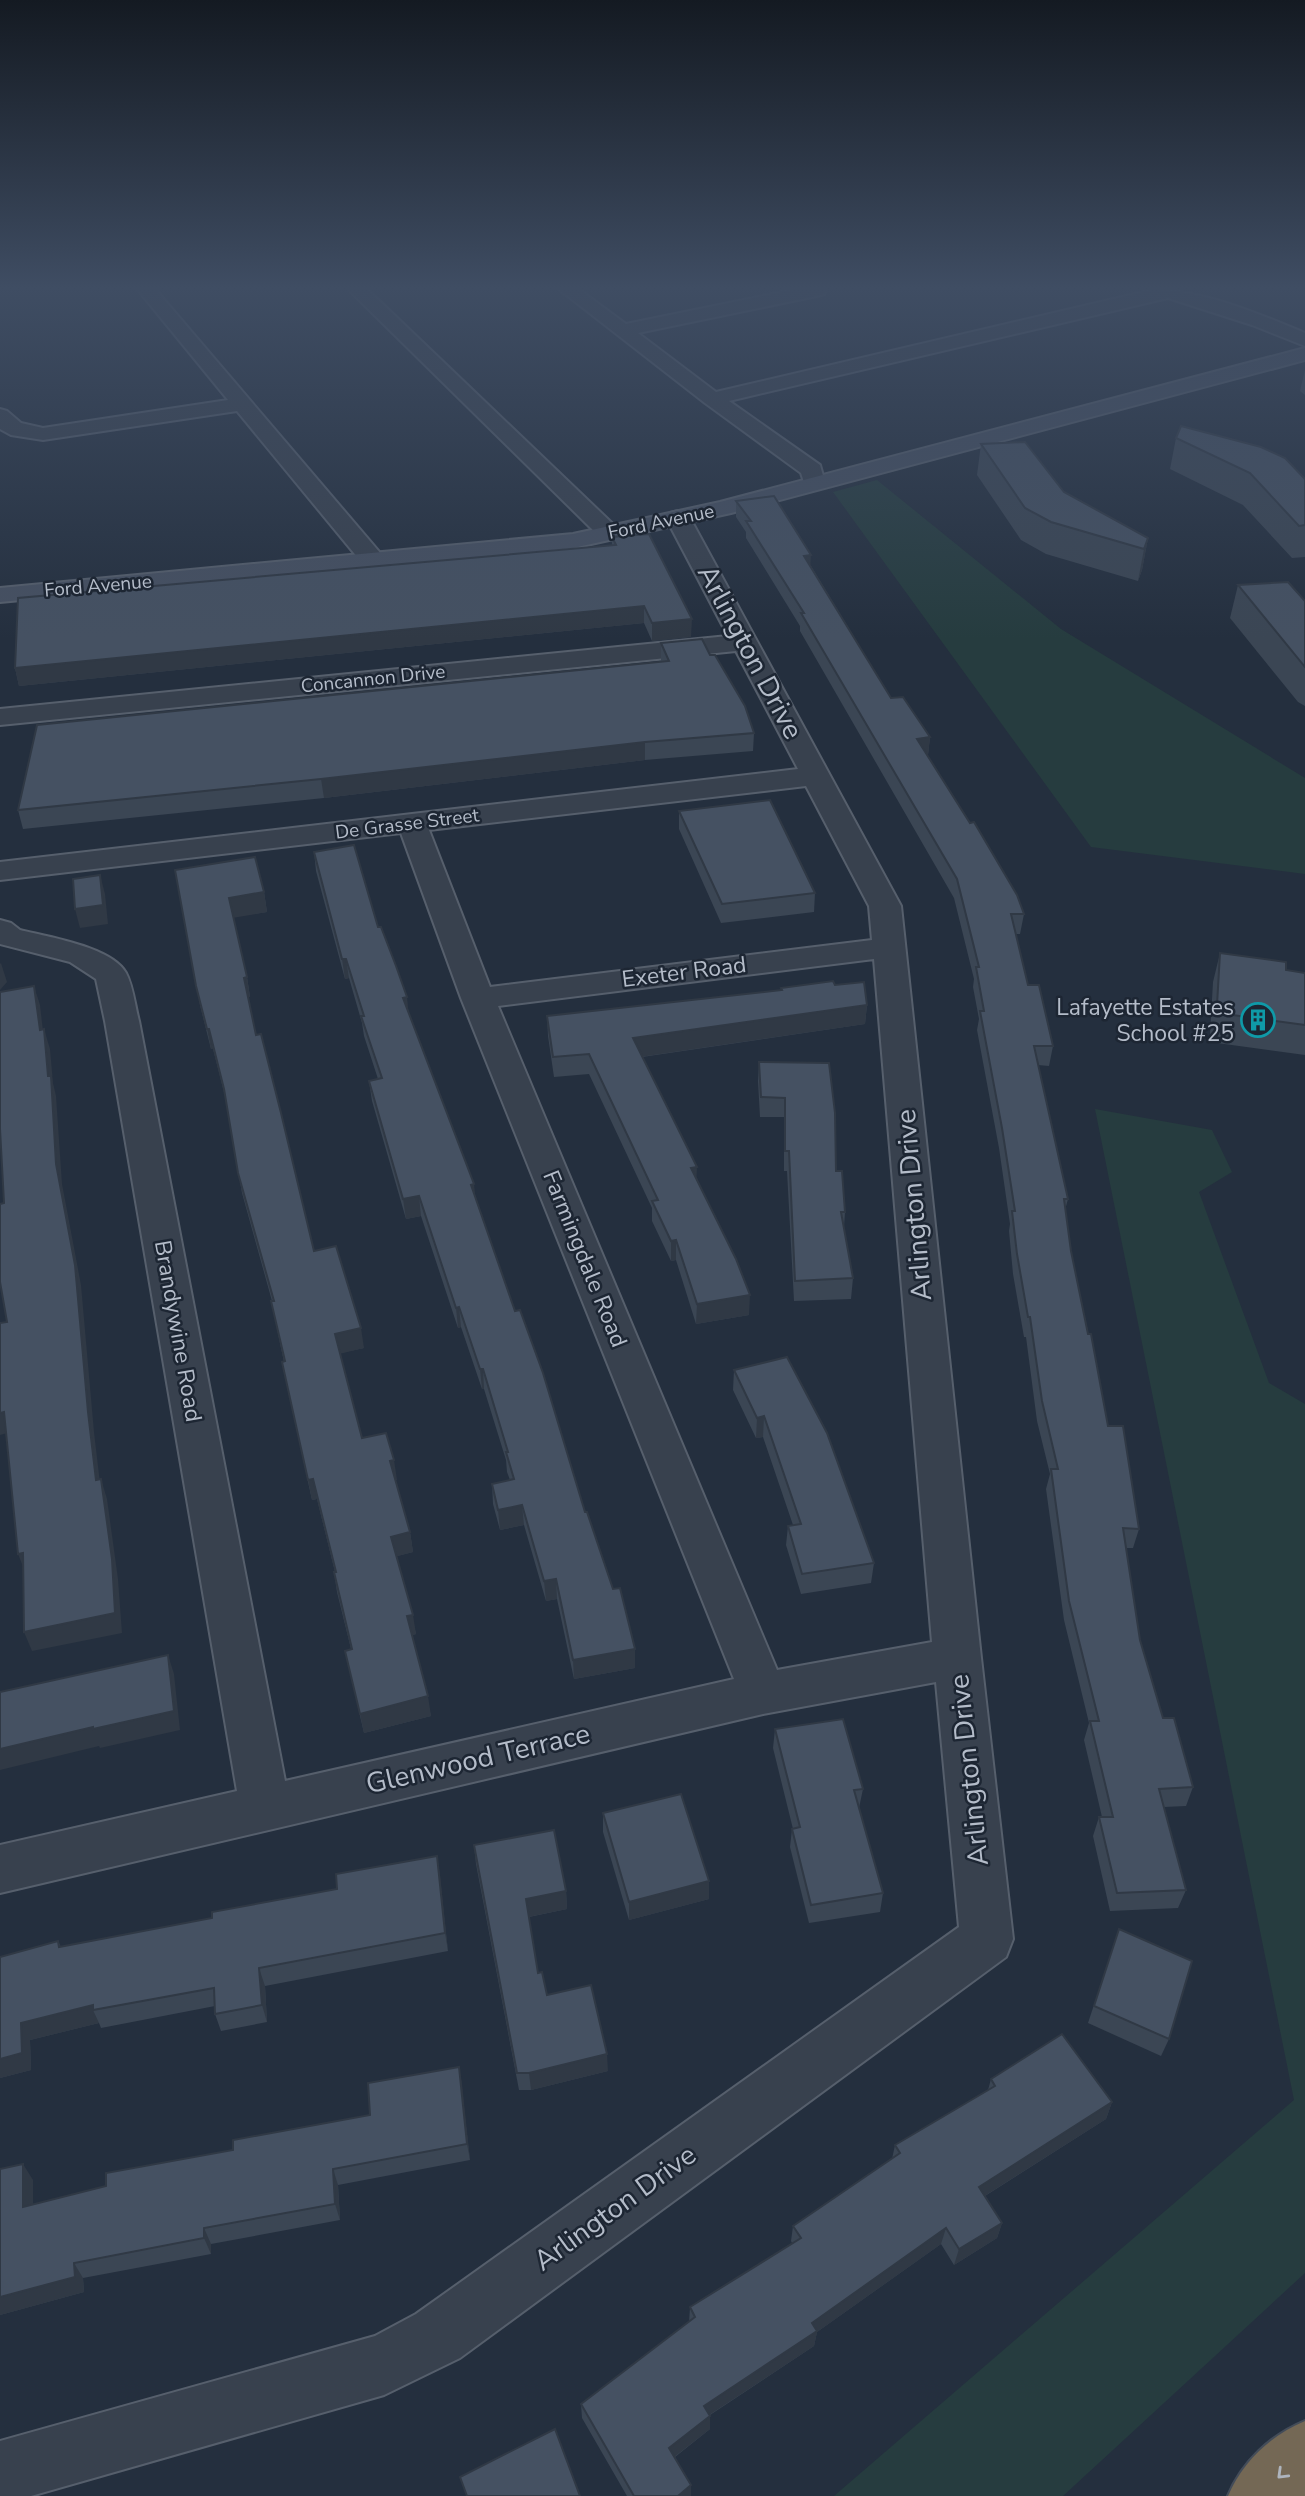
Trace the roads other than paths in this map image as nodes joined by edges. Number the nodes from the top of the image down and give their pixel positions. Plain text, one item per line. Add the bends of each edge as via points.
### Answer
1 (224, 406) edge
2 (242, 406) edge
3 (479, 406) edge
4 (721, 406) edge
5 (1107, 406) edge
6 (0, 415) edge
7 (814, 484) junction
8 (678, 518) junction
9 (609, 533) junction
10 (372, 559) junction
11 (0, 595) edge
12 (746, 642) junction
13 (0, 717) edge
14 (815, 776) junction
15 (412, 823) junction
16 (0, 871) edge
17 (0, 930) edge
18 (890, 947) junction
19 (478, 998) junction
20 (957, 1657) junction
21 (763, 1693) junction
22 (265, 1808) junction
23 (0, 1869) edge
24 (1305, 2453) edge
25 (0, 2473) edge
26 (1260, 2496) edge

1 - 6 street via 43,434 6,425
2 - 10 street
3 - 9 street
4 - 7 street via 812,470
5 - 7 street, Ford Avenue
7 - 8 street, Ford Avenue
8 - 9 street, Ford Avenue
8 - 12 street, Arlington Drive
9 - 10 street, Ford Avenue via 573,541
10 - 11 street, Ford Avenue
12 - 13 street, Concannon Drive
12 - 14 street, Arlington Drive
14 - 15 street, De Grasse Street
14 - 18 street, Arlington Drive via 885,906
15 - 16 street, De Grasse Street
15 - 19 street, Farmingdale Road
17 - 22 street, Brandywine Road via 9,937 81,955 111,975
18 - 19 street, Exeter Road
18 - 20 street, Arlington Drive
19 - 21 street, Farmingdale Road
20 - 21 street, Glenwood Terrace
20 - 25 street, Arlington Drive via 987,1939 438,2336 384,2364
21 - 22 street, Glenwood Terrace
22 - 23 street, Glenwood Terrace
24 -> 26 highway

